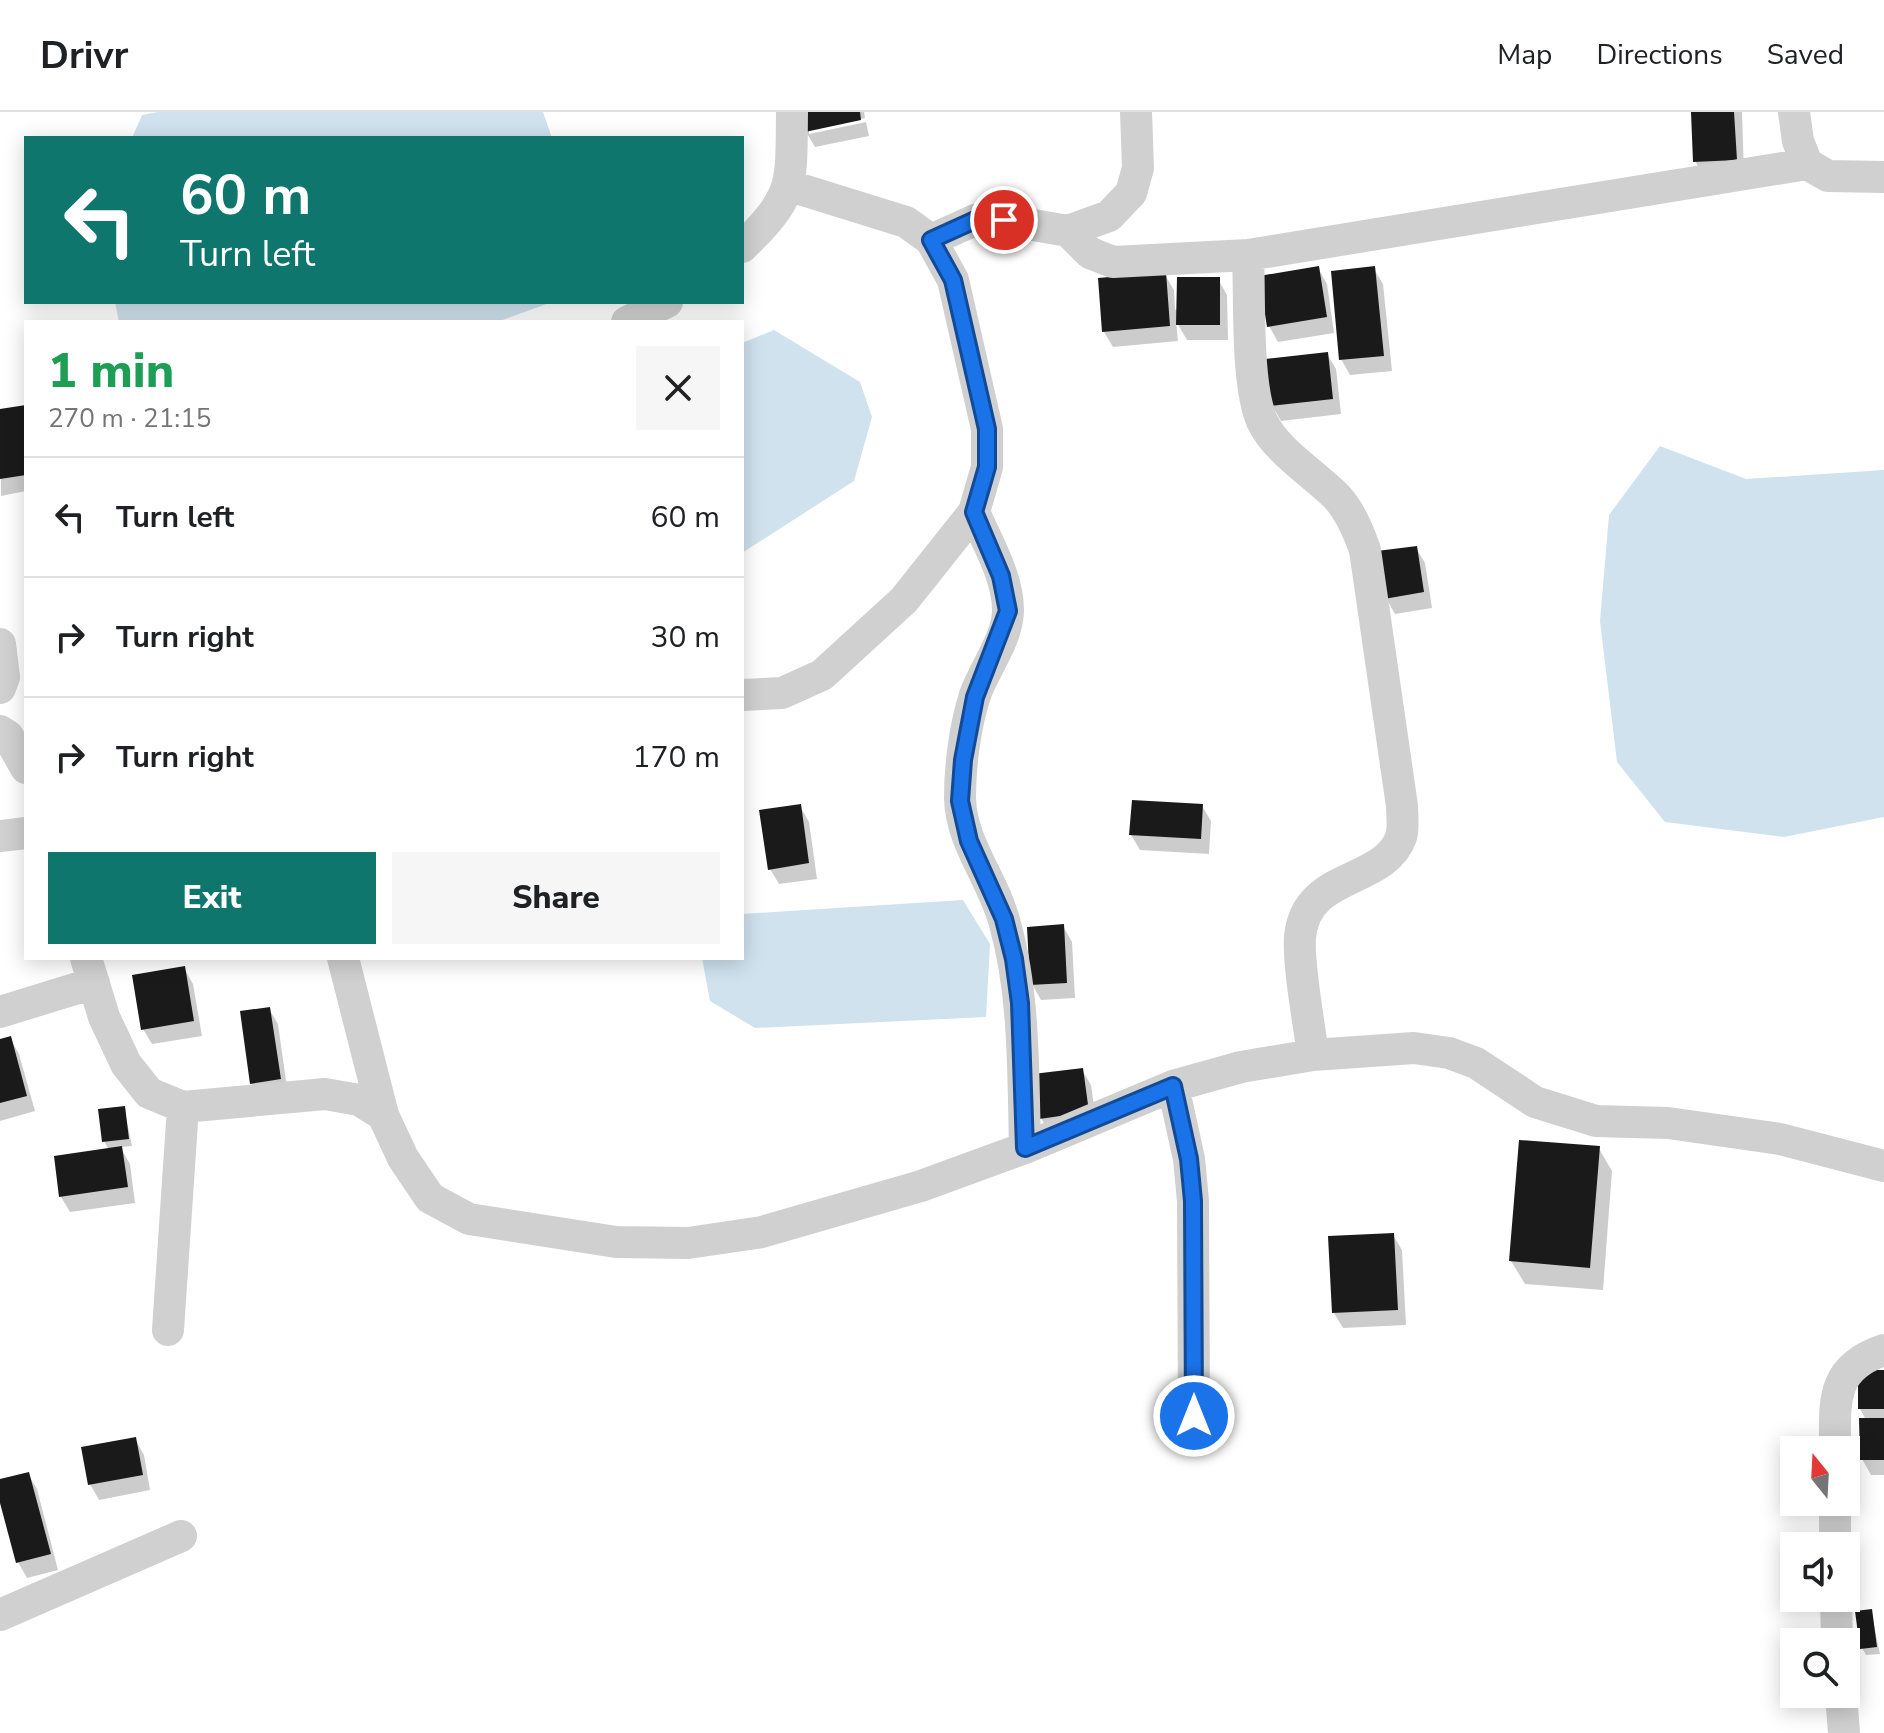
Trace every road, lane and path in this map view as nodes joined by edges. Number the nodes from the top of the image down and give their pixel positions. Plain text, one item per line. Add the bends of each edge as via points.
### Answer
1 (792, 112) edge
2 (1136, 112) edge
3 (1794, 112) edge
4 (1807, 164) junction
5 (1884, 177) edge
6 (790, 186) junction
7 (1068, 231) junction
8 (931, 240) junction
9 (744, 245) edge
10 (1248, 255) junction
11 (663, 304) edge
12 (631, 320) edge
13 (974, 512) junction
14 (0, 644) edge
15 (0, 688) edge
16 (744, 695) edge
17 (11, 734) edge
18 (24, 763) edge
19 (24, 833) edge
20 (0, 836) edge
21 (344, 960) edge
22 (90, 970) edge
23 (0, 1012) edge
24 (1313, 1055) junction
25 (1173, 1086) junction
26 (183, 1107) junction
27 (383, 1115) junction
28 (1025, 1148) junction
29 (1884, 1166) edge
30 (168, 1330) dead end
31 (1884, 1350) edge
32 (1194, 1416) dead end
33 (1835, 1436) edge
34 (181, 1536) dead end
35 (0, 1615) edge
36 (1842, 1708) edge
37 (1844, 1733) edge

1 - 6 street
2 - 7 street via 1138,168 1131,193 1109,216
3 - 4 street
4 - 5 street via 1828,176
4 - 10 street
6 - 8 street via 906,222
6 - 9 street via 775,216
7 - 8 street via 975,220
7 - 10 street via 1090,253 1113,262
8 - 13 street via 953,280 987,429 987,467
10 - 24 street via 1255,391 1262,422 1338,498 1355,522 1365,550 1402,806 1402,836 1387,860 1332,886 1307,915 1300,936
11 - 12 street
13 - 16 street via 904,600 822,675 782,693
13 - 28 street via 1001,576 1008,611 975,697 960,801 969,841 1004,919 1014,959
14 - 15 street
17 - 18 street
19 - 20 street
21 - 27 street
22 - 23 street
22 - 26 street via 126,1064 149,1093
24 - 25 street
24 - 29 street via 1414,1048 1449,1053 1476,1063 1535,1102 1596,1121 1668,1123 1780,1139
25 - 28 street
25 - 32 street via 1193,1201
26 - 27 street via 325,1094 359,1100
26 - 30 street
27 - 28 street via 430,1198 469,1219 616,1242 688,1243 762,1232 921,1186
31 - 33 street via 1846,1371 1835,1399
34 - 35 street
36 - 37 street

